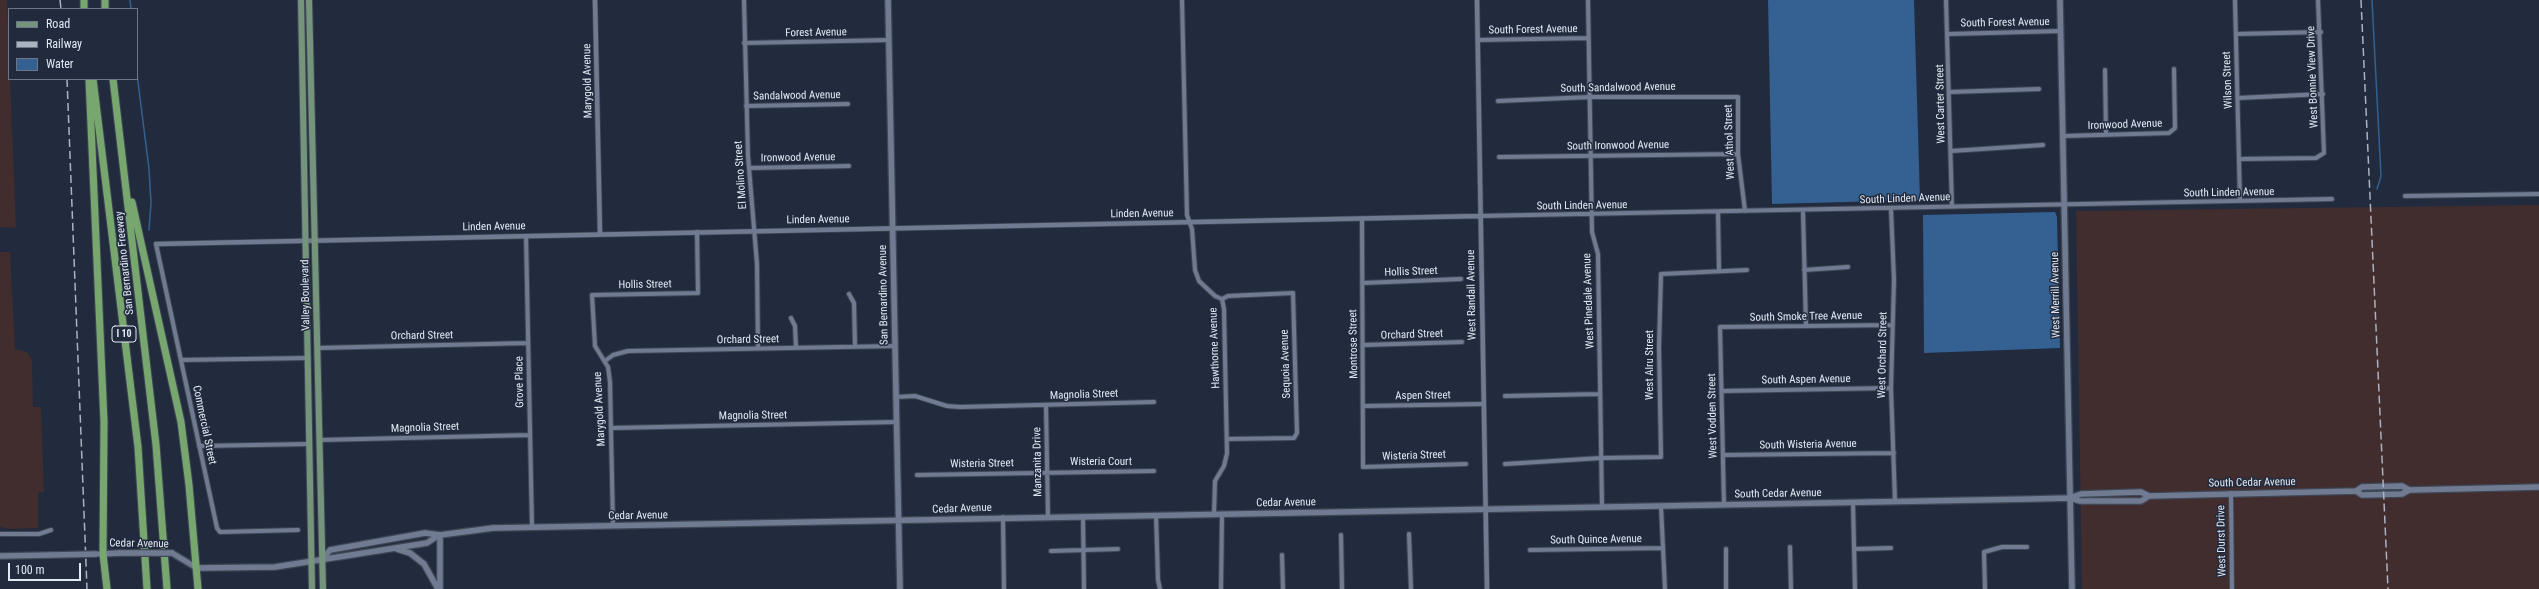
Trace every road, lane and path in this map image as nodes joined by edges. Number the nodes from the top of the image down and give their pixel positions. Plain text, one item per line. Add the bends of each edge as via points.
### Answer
1 (301, 0) edge
2 (309, 0) edge
3 (595, 0) edge
4 (744, 0) edge
5 (888, 0) edge
6 (1182, 0) edge
7 (1477, 0) edge
8 (1588, 0) edge
9 (1946, 0) edge
10 (2060, 0) edge
11 (2235, 0) edge
12 (2318, 0) edge
13 (2061, 31) junction
14 (2321, 32) junction
15 (1948, 34) junction
16 (2236, 34) junction
17 (1588, 38) junction
18 (889, 40) junction
19 (1478, 40) junction
20 (744, 43) junction
21 (2174, 69) dead end
22 (2105, 70) dead end
23 (89, 80) edge
24 (93, 80) edge
25 (113, 80) edge
26 (2039, 89) dead end
27 (1950, 92) junction
28 (2323, 94) junction
29 (1590, 96) junction
30 (1738, 97) joint
31 (2238, 98) junction
32 (1498, 101) dead end
33 (848, 104) dead end
34 (746, 106) junction
35 (2106, 134) junction
36 (2063, 136) junction
37 (2043, 145) dead end
38 (1951, 151) junction
39 (1738, 154) junction
40 (1590, 155) junction
41 (1499, 157) dead end
42 (2240, 159) junction
43 (849, 166) dead end
44 (749, 168) junction
45 (126, 181) junction
46 (2539, 194) edge
47 (2405, 196) dead end
48 (2332, 199) dead end
49 (2240, 202) junction
50 (2064, 204) junction
51 (1952, 207) junction
52 (1891, 209) junction
53 (1745, 211) junction
54 (1803, 211) junction
55 (1718, 212) junction
56 (1592, 215) junction
57 (1479, 216) junction
58 (1362, 220) junction
59 (1189, 222) junction
60 (892, 228) junction
61 (753, 231) junction
62 (697, 232) junction
63 (600, 234) junction
64 (526, 236) junction
65 (306, 240) junction
66 (315, 240) junction
67 (156, 244) joint
68 (1848, 267) dead end
69 (1719, 270) junction
70 (1747, 270) dead end
71 (1804, 270) junction
72 (1461, 280) dead end
73 (1362, 283) junction
74 (849, 294) dead end
75 (592, 295) joint
76 (1222, 299) junction
77 (791, 318) dead end
78 (1892, 325) junction
79 (1806, 326) junction
80 (1720, 327) joint
81 (1462, 342) dead end
82 (528, 343) junction
83 (1363, 345) junction
84 (855, 346) junction
85 (895, 346) junction
86 (317, 348) junction
87 (758, 348) junction
88 (796, 348) junction
89 (307, 358) junction
90 (181, 360) junction
91 (605, 361) junction
92 (1891, 388) junction
93 (1722, 390) junction
94 (1600, 394) junction
95 (1505, 396) dead end
96 (896, 397) junction
97 (1154, 402) dead end
98 (1483, 404) junction
99 (1046, 406) junction
100 (1363, 406) junction
101 (896, 422) junction
102 (611, 428) junction
103 (530, 435) junction
104 (1227, 439) junction
105 (320, 440) junction
106 (309, 444) junction
107 (199, 446) junction
108 (1894, 453) junction
109 (1723, 455) junction
110 (1601, 458) junction
111 (1466, 464) dead end
112 (1505, 464) dead end
113 (1363, 467) joint
114 (1154, 471) dead end
115 (1047, 472) junction
116 (918, 475) dead end
117 (2539, 488) edge
118 (2231, 493) junction
119 (2149, 496) junction
120 (2070, 498) junction
121 (1895, 501) junction
122 (1853, 503) junction
123 (1724, 505) junction
124 (1602, 506) junction
125 (1661, 506) junction
126 (1485, 509) junction
127 (1214, 514) junction
128 (1222, 514) junction
129 (1156, 515) junction
130 (1083, 516) junction
131 (1003, 517) junction
132 (1048, 517) junction
133 (898, 521) junction
134 (613, 526) junction
135 (532, 527) junction
136 (51, 530) dead end
137 (298, 530) dead end
138 (0, 534) edge
139 (1410, 534) dead end
140 (440, 535) junction
141 (1341, 535) dead end
142 (1790, 547) dead end
143 (2027, 547) dead end
144 (395, 548) junction
145 (1662, 548) junction
146 (1891, 548) dead end
147 (1118, 549) dead end
148 (1726, 549) dead end
149 (1854, 549) junction
150 (1083, 550) junction
151 (1530, 550) dead end
152 (1051, 551) dead end
153 (100, 554) junction
154 (1282, 555) dead end
155 (0, 556) edge
156 (322, 560) junction
157 (312, 562) junction
158 (197, 568) junction
159 (108, 589) edge
160 (147, 589) edge
161 (167, 589) edge
162 (198, 589) edge
163 (312, 589) edge
164 (323, 589) edge
165 (439, 589) edge
166 (900, 589) edge
167 (1004, 589) edge
168 (1084, 589) edge
169 (1160, 589) edge
170 (1222, 589) edge
171 (1283, 589) edge
172 (1342, 589) edge
173 (1411, 589) edge
174 (1487, 589) edge
175 (1665, 589) edge
176 (1726, 589) edge
177 (1791, 589) edge
178 (1855, 589) edge
179 (1985, 589) edge
180 (2072, 589) edge
181 (2232, 589) edge

1 - 65 main road, Valley Boulevard
2 - 66 main road, Valley Boulevard
3 - 63 street, Marygold Avenue
4 - 20 street, El Molino Street
5 - 18 main road, San Bernardino Avenue
6 - 59 street, Hawthorne Avenue
7 - 19 street, West Randall Avenue
8 - 17 street, West Pinedale Avenue
9 - 15 street, West Carter Street
10 - 13 main road, West Merrill Avenue
11 - 16 street, Wilson Street
12 - 14 street, West Bonnie View Drive
13 - 15 street, South Forest Avenue
13 - 36 main road, West Merrill Avenue
14 - 16 street
14 - 28 street, West Bonnie View Drive
15 - 27 street, West Carter Street
16 - 31 street, Wilson Street
17 - 19 street, South Forest Avenue
17 - 29 street, West Pinedale Avenue
18 - 20 street, Forest Avenue
18 - 60 main road, San Bernardino Avenue
19 - 57 street, West Randall Avenue
20 - 34 street, El Molino Street
21 - 35 street, Ironwood Avenue via 2175,128 2169,133
22 - 35 street
23 - 153 highway via 104,422
24 - 160 highway, San Bernardino Freeway / I 10 via 138,447
25 - 45 highway, San Bernardino Freeway / I 10
26 - 27 street
27 - 38 street, West Carter Street
28 - 31 street
28 - 42 street, West Bonnie View Drive via 2324,153 2316,158
29 - 30 street, South Sandalwood Avenue
29 - 32 street, South Sandalwood Avenue
29 - 40 street, West Pinedale Avenue
30 - 39 street, West Athol Street
31 - 42 street, Wilson Street
33 - 34 street, Sandalwood Avenue
34 - 44 street, El Molino Street
35 - 36 street, Ironwood Avenue
36 - 50 main road, West Merrill Avenue
37 - 38 street
38 - 51 street, West Carter Street
39 - 40 street, South Ironwood Avenue
39 - 53 street, West Athol Street
40 - 41 street, South Ironwood Avenue
40 - 56 street, West Pinedale Avenue
42 - 49 street, Wilson Street
43 - 44 street, Ironwood Avenue
44 - 61 street, El Molino Street
45 - 158 highway via 140,230 181,422
45 - 161 highway, San Bernardino Freeway / I 10 via 156,445
46 - 47 street
48 - 49 street, South Linden Avenue
49 - 50 street, South Linden Avenue
50 - 51 street, South Linden Avenue
50 - 120 main road, West Merrill Avenue
51 - 52 street, South Linden Avenue
52 - 54 street, South Linden Avenue
52 - 78 street, West Orchard Street via 1894,280
53 - 54 street, South Linden Avenue
53 - 55 street, South Linden Avenue
54 - 71 street
55 - 56 street, South Linden Avenue
55 - 69 street
56 - 57 street, South Linden Avenue
56 - 94 street, West Pinedale Avenue via 1592,232 1598,254
57 - 58 street, Linden Avenue
57 - 98 street, West Randall Avenue
58 - 59 street, Linden Avenue
58 - 73 street, Montrose Street
59 - 60 street, Linden Avenue
59 - 76 street, Hawthorne Avenue via 1197,276 1215,296
60 - 61 street, Linden Avenue
60 - 85 main road, San Bernardino Avenue
61 - 62 street, Linden Avenue
61 - 87 street, El Molino Street
62 - 63 street, Linden Avenue
62 - 75 street, Hollis Street via 698,293
63 - 64 street, Linden Avenue
64 - 66 street, Linden Avenue
64 - 82 street, Grove Place
65 - 66 street, Linden Avenue
65 - 67 street, Linden Avenue
65 - 89 main road, Valley Boulevard
66 - 86 main road, Valley Boulevard
67 - 90 street, Commercial Street
68 - 71 street
69 - 70 street
69 - 110 street, West Alru Street via 1661,274 1658,347 1661,457
71 - 79 street
72 - 73 street, Hollis Street
73 - 83 street, Montrose Street
74 - 84 street via 854,303
75 - 91 street, Marygold Avenue via 594,338 598,351
76 - 104 street, Hawthorne Avenue
76 - 104 street, Sequoia Avenue via 1228,296 1293,293 1297,433 1294,438
77 - 88 street via 795,326
78 - 79 street, South Smoke Tree Avenue
78 - 92 street, West Orchard Street
79 - 80 street, South Smoke Tree Avenue
80 - 93 street, West Vodden Street
81 - 83 street, Orchard Street
82 - 86 street, Orchard Street
82 - 103 street, Grove Place
83 - 100 street, Montrose Street
84 - 85 street, Orchard Street
84 - 88 street, Orchard Street
85 - 96 main road, San Bernardino Avenue
86 - 105 main road, Valley Boulevard
87 - 88 street, Orchard Street
87 - 91 street, Orchard Street via 628,351 613,355
89 - 90 street
89 - 106 main road, Valley Boulevard
90 - 107 street, Commercial Street
91 - 102 street, Marygold Avenue via 610,377
92 - 93 street, South Aspen Avenue
92 - 108 street, West Orchard Street
93 - 109 street, West Vodden Street
94 - 95 street
94 - 110 street, West Pinedale Avenue
96 - 99 street, Magnolia Street via 916,396 947,406 960,407
96 - 101 main road, San Bernardino Avenue
97 - 99 street, Magnolia Street
98 - 100 street, Aspen Street
98 - 126 street, West Randall Avenue
99 - 115 street, Manzanita Drive
100 - 113 street, Montrose Street
101 - 102 street, Magnolia Street
101 - 133 main road, San Bernardino Avenue
102 - 134 street, Marygold Avenue
103 - 105 street, Magnolia Street
103 - 135 street, Grove Place
104 - 127 street, Hawthorne Avenue via 1227,459 1215,481 1213,491
105 - 156 main road, Valley Boulevard
106 - 107 street
106 - 157 main road, Valley Boulevard
107 - 137 street, Commercial Street via 220,532
108 - 109 street, South Wisteria Avenue
108 - 121 street, West Orchard Street
109 - 123 street, West Vodden Street
110 - 112 street
110 - 124 street, West Pinedale Avenue
111 - 113 street, Wisteria Street
114 - 115 street, Wisteria Court
115 - 116 street, Wisteria Street
115 - 132 street, Manzanita Drive
117 - 118 main road, South Cedar Avenue via 2409,490 2402,494 2362,495 2356,491
118 - 119 main road, South Cedar Avenue
118 - 181 street, West Durst Drive
119 - 120 main road, South Cedar Avenue via 2141,492 2081,494
119 - 120 main road, South Cedar Avenue via 2141,501 2080,502
120 - 121 main road, South Cedar Avenue
120 - 180 main road, West Merrill Avenue
121 - 122 main road, South Cedar Avenue
122 - 123 main road, South Cedar Avenue
122 - 149 street
123 - 125 main road, South Cedar Avenue
124 - 125 main road, South Cedar Avenue
124 - 126 main road, South Cedar Avenue
125 - 145 street
126 - 128 main road, Cedar Avenue
126 - 174 street, West Randall Avenue
127 - 128 main road, Cedar Avenue
127 - 129 main road, Cedar Avenue
128 - 170 street
129 - 130 main road, Cedar Avenue
129 - 169 street
130 - 132 main road, Cedar Avenue
130 - 150 street
131 - 132 main road, Cedar Avenue
131 - 133 main road, Cedar Avenue
131 - 167 street
133 - 134 main road, Cedar Avenue
133 - 166 main road, San Bernardino Avenue
134 - 135 main road, Cedar Avenue
135 - 140 main road, Cedar Avenue via 493,528
136 - 138 street via 39,534
139 - 173 street
140 - 144 main road, Cedar Avenue via 427,543
140 - 156 main road, Cedar Avenue via 425,533 330,550
140 - 165 main road
141 - 172 street
142 - 177 street
143 - 179 street via 2002,547 1984,552
144 - 156 main road, Cedar Avenue
144 - 165 main road via 410,553 424,564
145 - 151 street, South Quince Avenue
145 - 175 street
146 - 149 street
147 - 150 street
148 - 176 street
149 - 178 street
150 - 152 street
150 - 168 street
153 - 155 main road, Cedar Avenue, bridge
153 - 158 main road, Cedar Avenue, bridge via 172,553
153 - 159 highway
154 - 171 street
156 - 157 main road, Cedar Avenue
156 - 164 main road, Valley Boulevard
157 - 158 main road, Cedar Avenue via 275,567
157 - 163 main road, Valley Boulevard
158 - 162 highway

